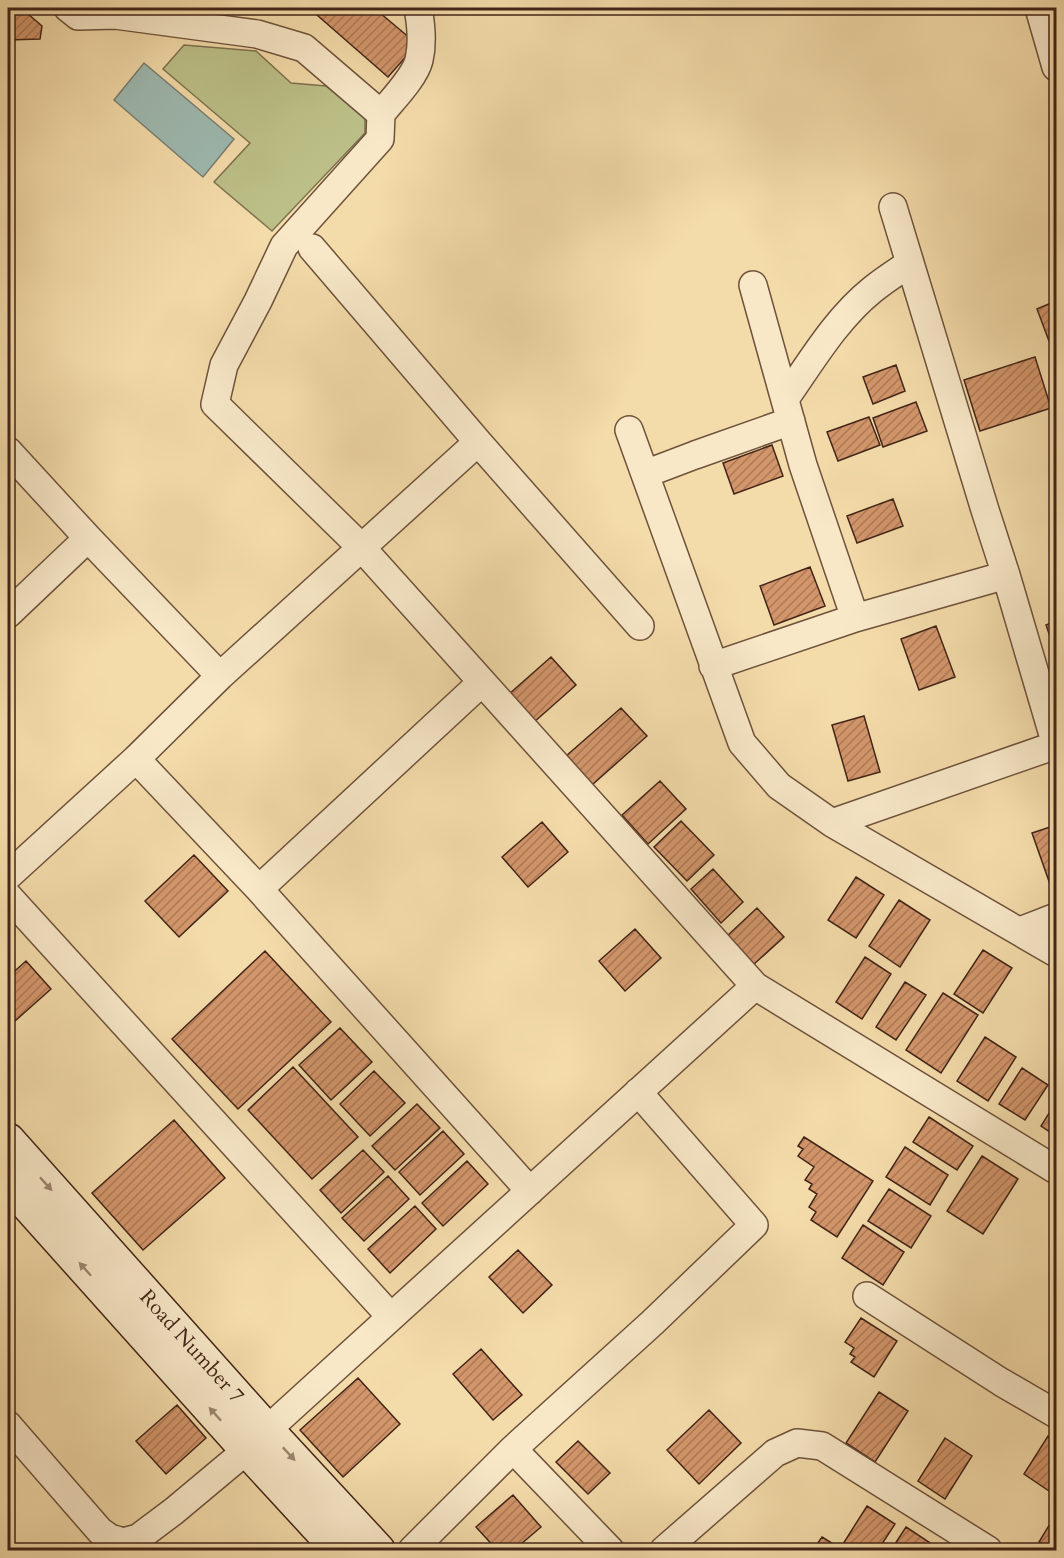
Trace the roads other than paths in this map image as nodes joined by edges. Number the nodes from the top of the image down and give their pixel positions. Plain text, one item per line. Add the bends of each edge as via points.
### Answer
1 (68, 8) edge
2 (418, 8) edge
3 (1039, 8) edge
4 (118, 11) edge
5 (1056, 68) edge
6 (381, 114) junction
7 (893, 207) dead end
8 (312, 248) dead end
9 (910, 263) junction
10 (753, 285) dead end
11 (788, 410) junction
12 (629, 430) dead end
13 (478, 442) junction
14 (8, 451) edge
15 (645, 474) junction
16 (88, 538) junction
17 (361, 547) junction
18 (1006, 575) junction
19 (8, 615) edge
20 (855, 618) junction
21 (639, 626) dead end
22 (713, 666) junction
23 (220, 676) junction
24 (481, 683) junction
25 (1056, 745) edge
26 (136, 759) junction
27 (832, 823) junction
28 (8, 876) edge
29 (259, 889) junction
30 (8, 896) edge
31 (1056, 917) edge
32 (1020, 931) junction
33 (1056, 953) edge
34 (755, 986) junction
35 (638, 1092) junction
36 (8, 1140) edge
37 (1056, 1170) edge
38 (8, 1183) edge
39 (530, 1191) junction
40 (867, 1296) dead end
41 (391, 1317) junction
42 (1056, 1414) edge
43 (8, 1425) edge
44 (257, 1440) junction
45 (513, 1449) junction
46 (339, 1551) edge
47 (378, 1551) edge
48 (412, 1551) edge
49 (610, 1551) edge
50 (664, 1551) edge
51 (988, 1551) edge

1 - 4 street via 78,16
2 - 6 street via 422,42 419,62
3 - 5 street
4 - 6 street via 257,34 304,48
6 - 17 street via 380,139 284,246 224,365 215,404
7 - 9 street
8 - 13 street
9 - 11 street via 872,290 838,325
9 - 18 street
10 - 11 street
11 - 15 street via 695,455
11 - 20 street
12 - 15 street
13 - 17 street
13 - 21 street
14 - 16 street
15 - 22 street
16 - 19 street
16 - 23 street
17 - 23 street
17 - 24 street
18 - 20 street
18 - 25 street
20 - 22 street
22 - 27 street via 742,743 779,786
23 - 26 street
24 - 29 street
24 - 34 street
25 - 27 street
26 - 28 street
26 - 29 street
27 - 32 street
29 - 39 street
30 - 41 street
31 - 32 street
32 - 33 street
34 - 35 street
34 - 37 street
35 - 39 street
35 - 45 street via 753,1225
36 -> 44 street, Road Number 7
44 -> 38 street, Road Number 7
39 - 41 street
40 - 42 street
41 - 44 street
43 - 44 street via 100,1531 123,1542 138,1538 174,1511
44 - 46 street, Road Number 7
44 -> 47 street, Road Number 7
45 - 48 street
45 - 49 street
50 - 51 street via 775,1453 797,1443 822,1446

